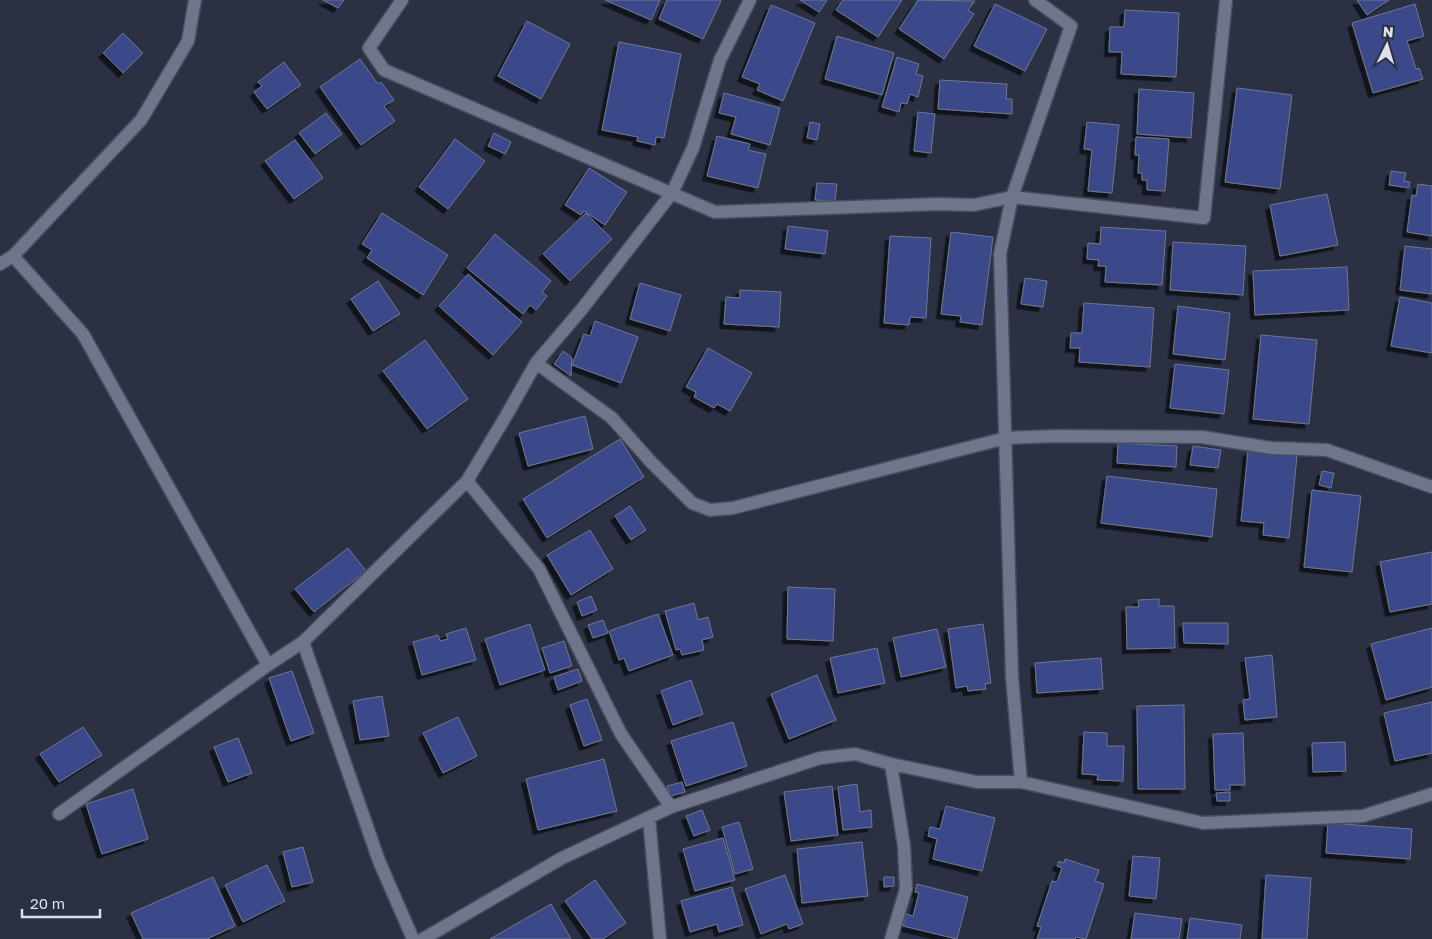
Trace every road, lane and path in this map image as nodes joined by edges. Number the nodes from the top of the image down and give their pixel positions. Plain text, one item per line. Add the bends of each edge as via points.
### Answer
1 (195, 0) edge
2 (402, 0) edge
3 (750, 0) edge
4 (1035, 0) edge
5 (1226, 0) edge
6 (672, 193) junction
7 (1012, 197) junction
8 (13, 256) junction
9 (0, 264) edge
10 (536, 363) junction
11 (1006, 438) junction
12 (467, 481) junction
13 (1432, 487) edge
14 (303, 642) junction
15 (268, 665) junction
16 (891, 764) junction
17 (1021, 782) junction
18 (1432, 794) edge
19 (671, 808) junction
20 (60, 814) dead end
21 (649, 818) junction
22 (413, 939) edge
23 (423, 939) edge
24 (660, 939) edge
25 (891, 939) edge

1 - 8 street via 188,41 141,120
2 - 6 street via 370,48 384,70
3 - 6 street via 720,60 693,148
4 - 7 street via 1071,26
5 - 7 street via 1204,218
6 - 7 street via 715,212 974,204
6 - 10 street
7 - 11 street via 1000,254
8 - 9 street
8 - 15 street via 83,334
10 - 11 street via 612,418 692,503 710,510 733,508
10 - 12 street
11 - 13 street via 1202,437 1272,448 1327,450
11 - 17 street via 1012,677
12 - 14 street
12 - 19 street via 539,568 621,734
14 - 15 street
14 - 22 street via 379,861
15 - 20 street
16 - 17 street via 977,782
16 - 19 street via 855,754 820,758
16 - 25 street via 904,846 906,890
17 - 18 street via 1202,823 1363,816
19 - 21 street
21 - 23 street via 562,858
21 - 24 street

